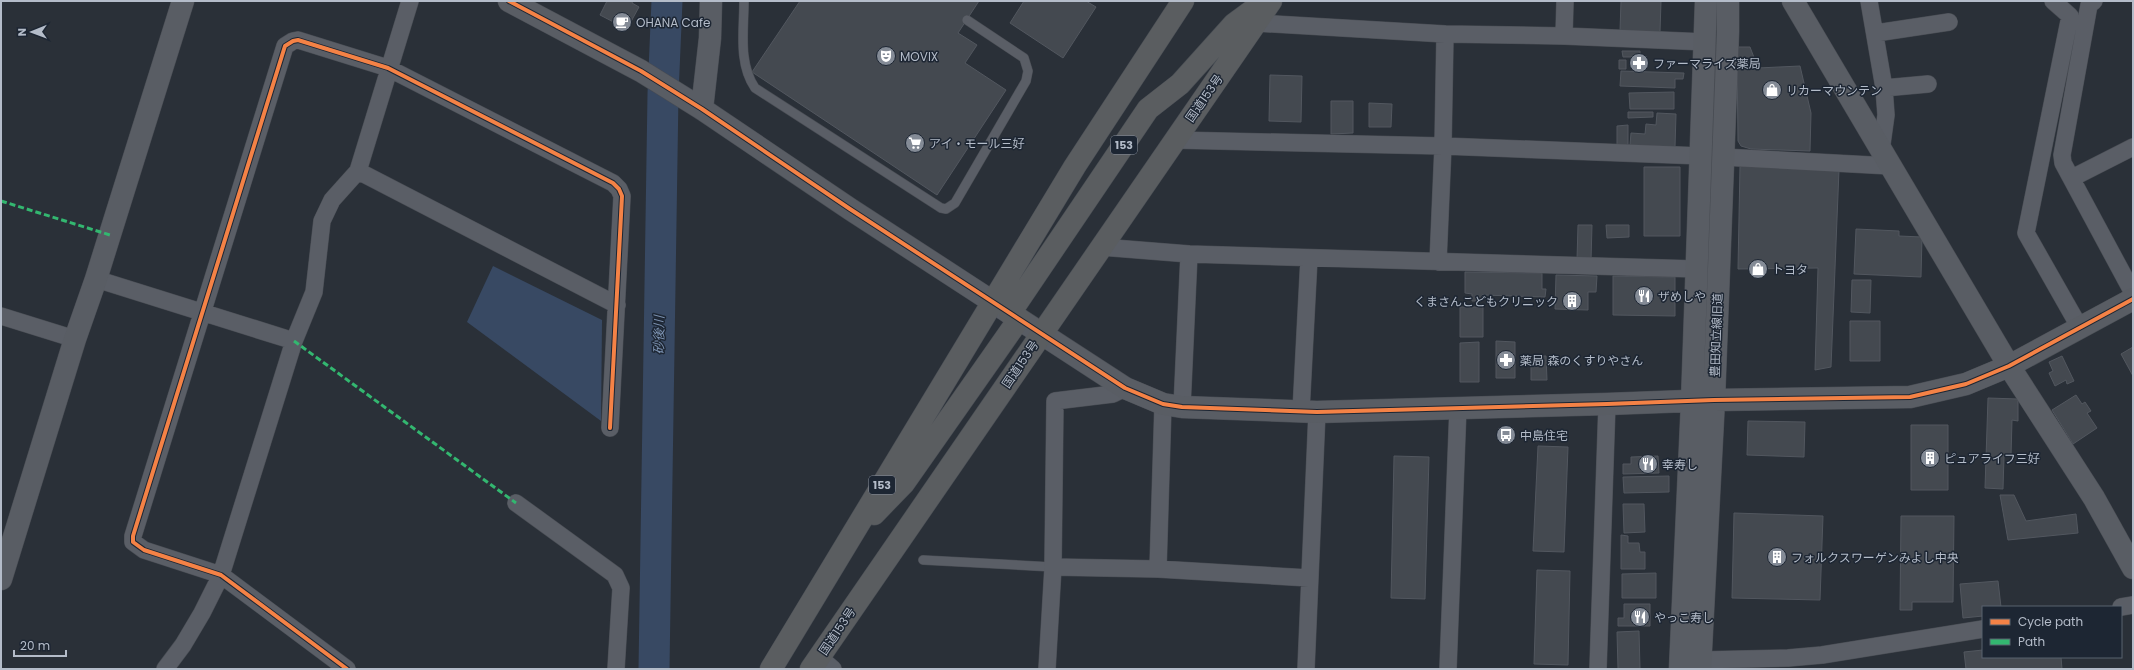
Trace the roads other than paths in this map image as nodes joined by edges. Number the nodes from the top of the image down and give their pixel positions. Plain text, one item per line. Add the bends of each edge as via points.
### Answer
1 (183, 1) edge
2 (410, 1) edge
3 (509, 1) edge
4 (711, 1) edge
5 (744, 1) edge
6 (1183, 1) edge
7 (1265, 1) edge
8 (1271, 1) edge
9 (1565, 1) edge
10 (1706, 1) edge
11 (1728, 1) edge
12 (1793, 1) edge
13 (1869, 1) edge
14 (2053, 1) edge
15 (2089, 2) edge
16 (967, 20) dead end
17 (1949, 22) dead end
18 (1256, 23) junction
19 (1876, 33) junction
20 (1445, 34) junction
21 (1564, 36) junction
22 (1706, 42) junction
23 (388, 68) junction
24 (1928, 84) dead end
25 (1884, 88) junction
26 (702, 109) junction
27 (1175, 140) junction
28 (1443, 146) junction
29 (2133, 147) edge
30 (1712, 156) junction
31 (1886, 159) junction
32 (358, 171) junction
33 (2072, 178) junction
34 (1101, 247) junction
35 (1189, 254) junction
36 (1308, 258) junction
37 (1438, 262) junction
38 (1696, 269) junction
39 (96, 279) junction
40 (2133, 293) edge
41 (2133, 299) edge
42 (617, 305) junction
43 (1008, 311) junction
44 (202, 313) junction
45 (1, 316) edge
46 (2080, 328) junction
47 (1041, 333) junction
48 (75, 339) junction
49 (294, 341) junction
50 (2009, 366) junction
51 (1125, 388) junction
52 (1714, 400) junction
53 (1692, 401) junction
54 (1607, 404) junction
55 (1172, 405) junction
56 (1458, 407) junction
57 (1309, 411) junction
58 (610, 428) dead end
59 (516, 503) dead end
60 (847, 542) junction
61 (923, 560) dead end
62 (1053, 567) junction
63 (2133, 568) edge
64 (1158, 570) junction
65 (221, 575) junction
66 (1309, 578) junction
67 (1, 579) edge
68 (2133, 605) edge
69 (2122, 607) edge
70 (1982, 629) edge
71 (1700, 664) edge
72 (821, 665) edge
73 (165, 669) edge
74 (347, 669) edge
75 (616, 669) edge
76 (771, 669) edge
77 (1047, 669) edge
78 (1306, 669) edge
79 (1448, 669) edge
80 (1598, 669) edge
81 (1680, 669) edge

1 - 39 street
2 - 23 street
3 - 26 street via 641,71
4 - 26 street
5 - 16 lane via 744,66 755,88 946,209 955,203 1026,81 1028,71 1024,58
6 - 43 highway, 153 via 1075,166
7 - 43 highway, 153 via 1234,24 1180,84 1148,109
8 - 18 highway, 国道153号
9 - 21 street
10 - 22 street, 豊田知立線旧道
11 - 30 street, 豊田知立線旧道 via 1728,32
12 - 31 street
13 - 19 street
14 - 46 street via 2070,16 2026,233
15 - 33 street via 2062,155 2063,163
17 - 19 street
18 - 20 street
18 - 27 highway, 国道153号
19 - 25 street
20 - 21 street
20 - 28 street
21 - 22 street
22 - 30 street, 豊田知立線旧道
23 - 32 street
23 - 42 street via 613,183 619,189 622,196
23 - 44 street via 298,40 285,46
24 - 25 street
25 - 31 street
26 - 43 street
27 - 28 street
27 - 34 highway, 国道153号
28 - 30 street
28 - 37 street
29 - 33 street
30 - 31 street
30 - 38 street, 豊田知立線旧道
30 - 52 street, 豊田知立線旧道
31 - 50 street
32 - 42 street
32 - 49 street via 332,200 322,221 314,292
33 - 40 street
34 - 35 street
34 - 47 highway, 国道153号
35 - 36 street
35 - 55 street
36 - 37 street
36 - 57 street
37 - 38 street
38 - 53 street, 豊田知立線旧道
39 - 44 street
39 - 48 street
41 - 46 street
42 - 58 street
43 - 47 street
43 - 60 highway, 153
43 - 60 highway, 153 via 904,483
44 - 49 street
44 - 65 street via 133,542 144,550
45 - 48 street
46 - 50 street
47 - 51 street
47 - 72 highway, 国道153号
48 - 67 street
49 - 65 street
50 - 52 street via 1966,384 1910,397
50 - 63 street via 2094,498
51 - 55 street
51 - 62 street via 1113,394 1056,401
52 - 53 street
52 - 71 street, 豊田知立線旧道
53 - 54 street
53 - 81 street, 豊田知立線旧道
54 - 56 street
54 - 80 street
55 - 57 street
55 - 64 street
56 - 57 street
56 - 79 street
57 - 66 street
59 - 75 street via 614,575 621,588
60 - 76 highway, 153
61 - 62 lane
62 - 64 street
62 - 77 street
64 - 66 street
65 - 73 street via 202,613
65 - 74 street
66 - 78 street
68 - 69 street
70 - 71 street via 1822,655

